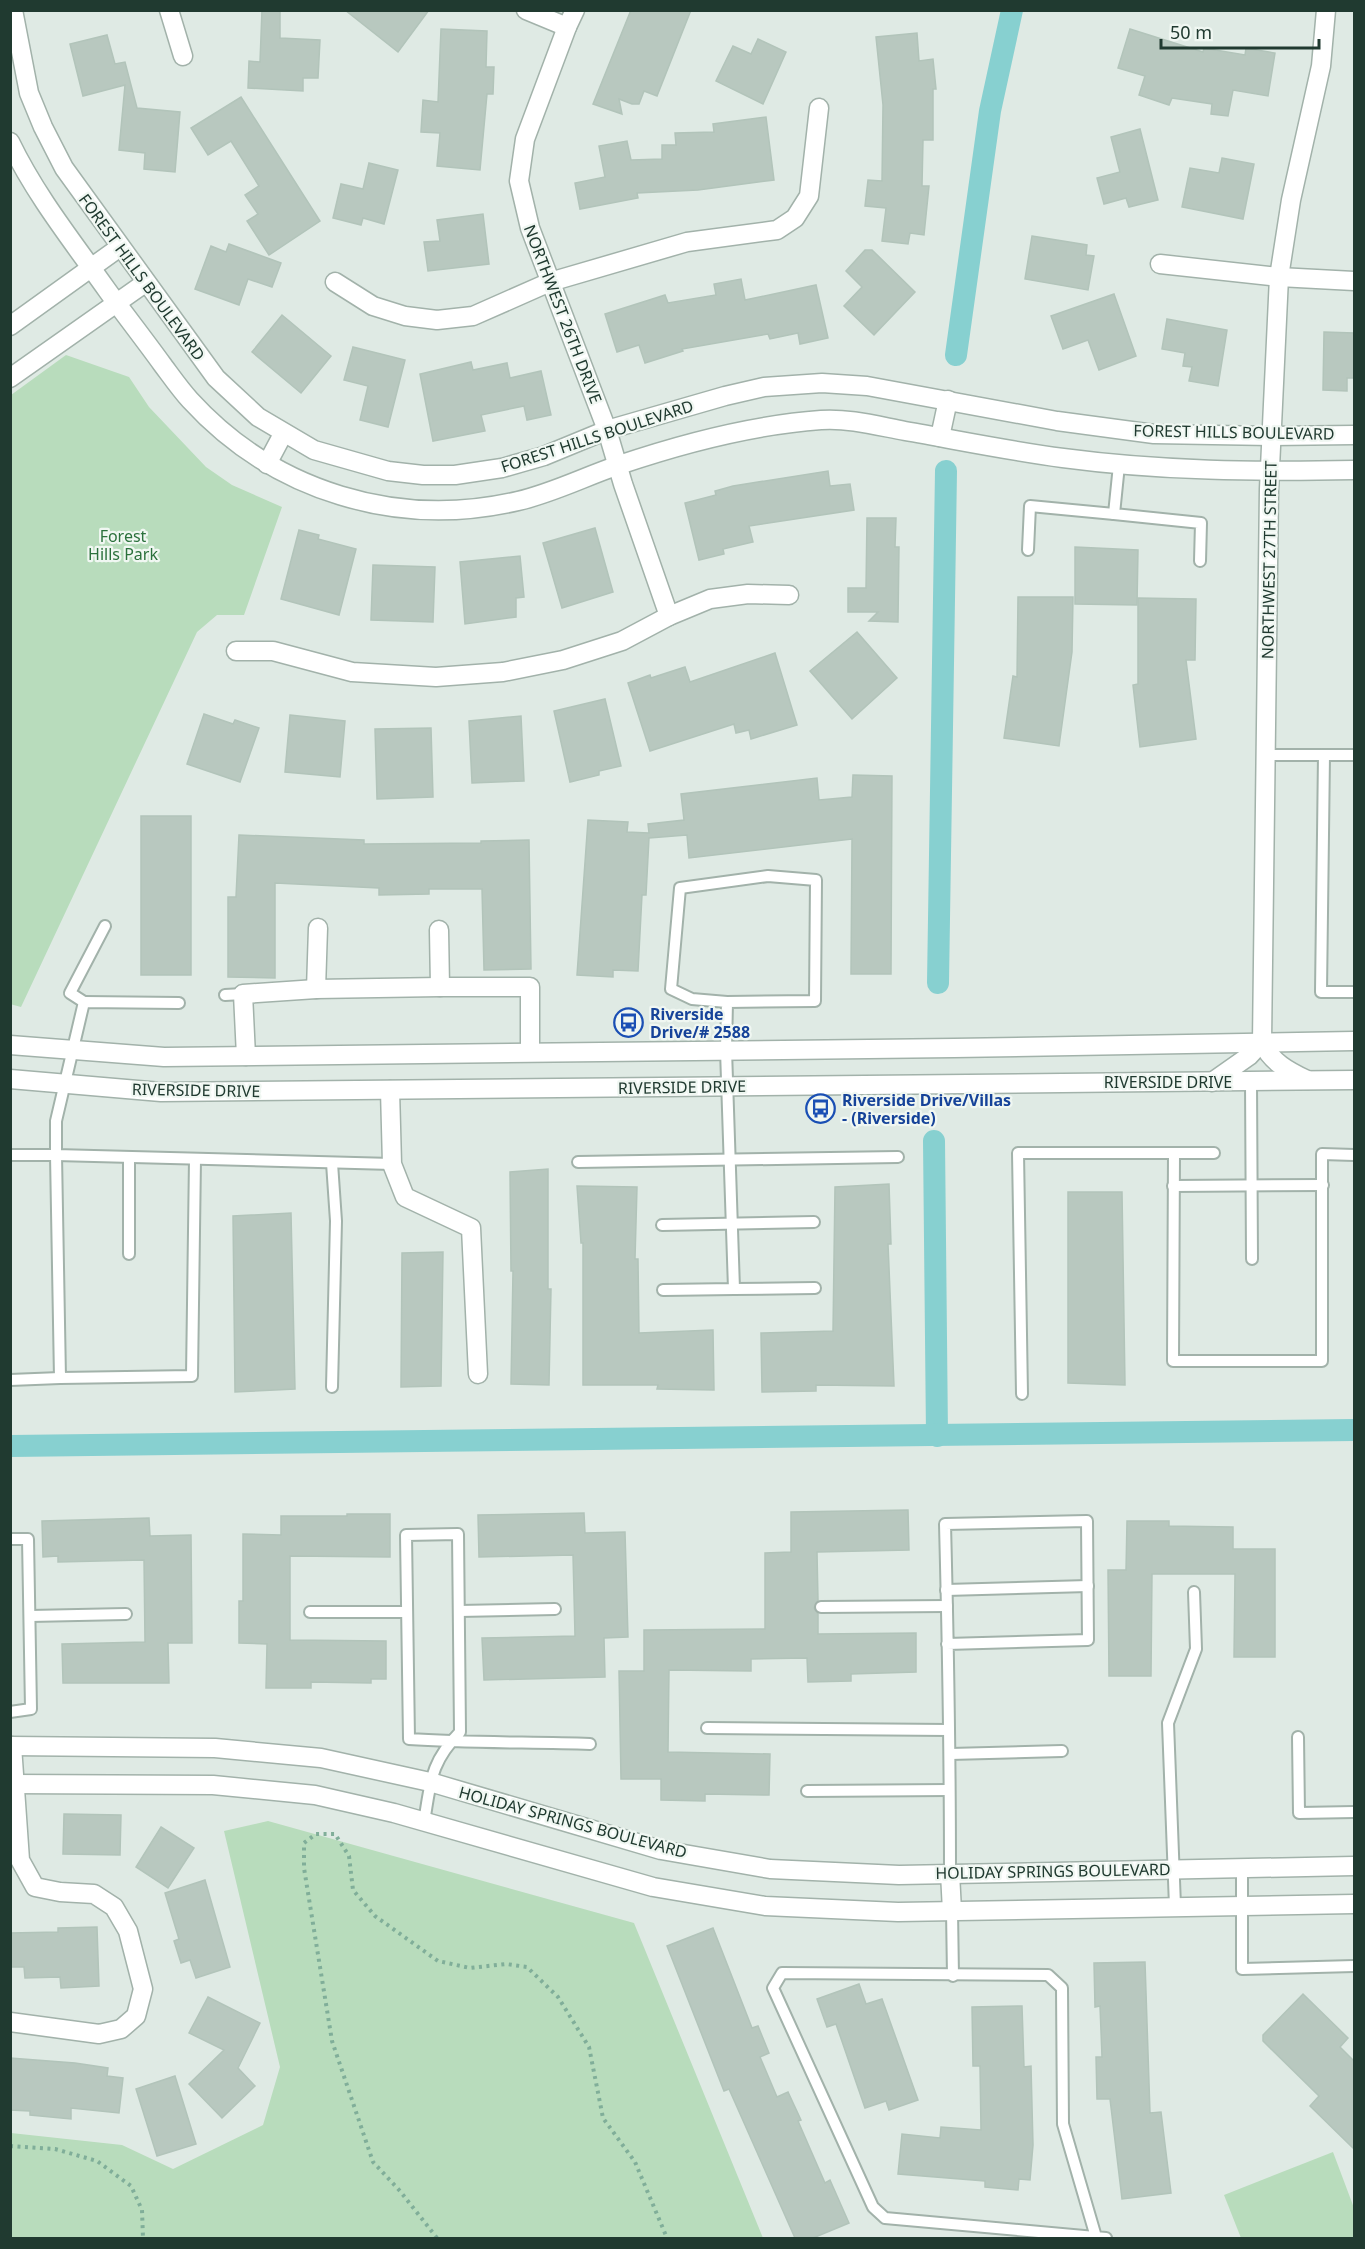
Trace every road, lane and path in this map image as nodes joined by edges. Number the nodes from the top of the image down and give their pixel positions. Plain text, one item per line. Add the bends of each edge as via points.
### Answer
1 (13, 10) edge
2 (169, 10) edge
3 (526, 10) edge
4 (575, 10) edge
5 (1326, 10) edge
6 (567, 27) junction
7 (183, 56) dead end
8 (17, 65) edge
9 (819, 108) dead end
10 (10, 142) edge
11 (120, 247) junction
12 (1160, 264) dead end
13 (91, 268) junction
14 (1279, 277) junction
15 (1354, 281) edge
16 (335, 282) dead end
17 (550, 282) junction
18 (145, 283) junction
19 (116, 303) junction
20 (10, 326) edge
21 (10, 378) edge
22 (948, 400) junction
23 (608, 430) junction
24 (283, 434) junction
25 (1354, 435) edge
26 (1271, 436) junction
27 (940, 437) junction
28 (267, 464) junction
29 (1119, 465) junction
30 (617, 466) junction
31 (1354, 470) edge
32 (1270, 472) junction
33 (1114, 514) junction
34 (1028, 550) dead end
35 (1200, 561) dead end
36 (789, 596) dead end
37 (669, 616) junction
38 (236, 651) dead end
39 (1266, 755) junction
40 (1324, 755) junction
41 (1354, 755) edge
42 (105, 926) dead end
43 (318, 928) dead end
44 (439, 930) dead end
45 (440, 987) junction
46 (316, 989) junction
47 (1354, 992) edge
48 (84, 1002) junction
49 (727, 1002) junction
50 (179, 1003) dead end
51 (1354, 1041) edge
52 (1262, 1042) junction
53 (10, 1045) edge
54 (74, 1050) junction
55 (726, 1050) junction
56 (530, 1052) junction
57 (246, 1056) junction
58 (10, 1079) edge
59 (1354, 1080) edge
60 (1311, 1081) junction
61 (1212, 1082) junction
62 (1251, 1082) junction
63 (64, 1084) junction
64 (728, 1086) junction
65 (390, 1090) junction
66 (1174, 1153) junction
67 (1214, 1153) dead end
68 (10, 1155) edge
69 (56, 1155) junction
70 (1354, 1155) edge
71 (898, 1157) dead end
72 (129, 1158) junction
73 (730, 1159) junction
74 (195, 1160) junction
75 (578, 1162) dead end
76 (332, 1163) junction
77 (392, 1164) junction
78 (1252, 1185) junction
79 (1323, 1185) junction
80 (1173, 1186) junction
81 (814, 1222) dead end
82 (732, 1224) junction
83 (662, 1225) dead end
84 (129, 1254) dead end
85 (1252, 1259) dead end
86 (815, 1288) dead end
87 (734, 1289) junction
88 (663, 1290) dead end
89 (478, 1374) dead end
90 (60, 1378) junction
91 (10, 1380) edge
92 (332, 1387) dead end
93 (1022, 1394) dead end
94 (10, 1539) edge
95 (1088, 1586) junction
96 (946, 1590) junction
97 (1194, 1592) dead end
98 (947, 1606) junction
99 (821, 1607) dead end
100 (555, 1610) dead end
101 (459, 1611) junction
102 (310, 1612) dead end
103 (407, 1612) junction
104 (126, 1614) dead end
105 (30, 1616) junction
106 (947, 1644) junction
107 (10, 1712) edge
108 (707, 1728) dead end
109 (949, 1730) junction
110 (1298, 1737) dead end
111 (450, 1742) junction
112 (590, 1744) dead end
113 (11, 1746) edge
114 (1062, 1751) dead end
115 (950, 1754) junction
116 (430, 1782) junction
117 (13, 1784) edge
118 (949, 1790) junction
119 (807, 1791) dead end
120 (1354, 1812) edge
121 (424, 1822) junction
122 (1354, 1866) edge
123 (1242, 1868) junction
124 (1175, 1869) junction
125 (950, 1873) junction
126 (1354, 1904) edge
127 (1241, 1905) junction
128 (1175, 1906) junction
129 (952, 1911) junction
130 (1354, 1966) edge
131 (953, 1976) junction
132 (10, 2022) edge
133 (10, 2146) edge
134 (143, 2238) edge
135 (437, 2238) edge
136 (667, 2238) edge
137 (1101, 2238) edge

1 - 8 street, FOREST HILLS BOULEVARD
2 - 7 street
3 - 6 street
4 - 6 street, NORTHWEST 26TH DRIVE
5 - 14 street, NORTHWEST 27TH STREET via 1321,66 1291,200
6 - 17 street, NORTHWEST 26TH DRIVE via 525,139 519,181 530,228
8 - 11 street, FOREST HILLS BOULEVARD via 64,168
9 - 17 street via 809,196 795,218 777,230 687,242
10 - 13 street via 34,187
11 - 13 street
11 - 18 street, FOREST HILLS BOULEVARD
12 - 14 street
13 - 19 street
13 - 20 street
14 - 15 street
14 - 26 street, NORTHWEST 27TH STREET
16 - 17 street via 374,306 405,316 437,320 473,316
17 - 23 street, NORTHWEST 26TH DRIVE
18 - 19 street
18 - 24 street, FOREST HILLS BOULEVARD via 216,378
19 - 21 street
19 - 28 street via 189,400
22 - 23 street, FOREST HILLS BOULEVARD via 822,382 764,387
22 - 26 street, FOREST HILLS BOULEVARD via 1154,434
22 - 27 street
23 - 24 street, FOREST HILLS BOULEVARD via 544,456 454,475 388,471 314,450
23 - 30 street, NORTHWEST 26TH DRIVE
24 - 28 street
25 - 26 street, FOREST HILLS BOULEVARD
26 - 32 street, NORTHWEST 27TH STREET
27 - 29 street
27 - 30 street via 825,420 691,442
28 - 30 street via 325,492 392,508 438,511 522,501
29 - 32 street
29 - 33 lane
30 - 37 street, NORTHWEST 26TH DRIVE
31 - 32 street
32 - 39 street, NORTHWEST 27TH STREET
33 - 34 lane via 1030,506
33 - 35 lane via 1201,523
36 - 37 street via 748,594 710,599
37 - 38 street via 622,641 564,660 503,672 436,677 352,672 273,651
39 - 40 lane
39 - 52 street, NORTHWEST 27TH STREET
40 - 41 lane
40 - 47 lane via 1321,992
42 - 48 lane via 70,993
43 - 46 street
44 - 45 street
45 - 46 street
45 - 56 street via 530,987
46 - 57 street via 234,995
48 - 50 lane
48 - 54 lane
49 - 49 lane via 815,1001 816,880 768,876 680,888 671,989 692,999
49 - 55 lane
51 - 52 street, RIVERSIDE DRIVE
52 - 55 street, RIVERSIDE DRIVE
52 - 60 street via 1268,1054 1281,1065
52 - 61 street
53 - 54 street, RIVERSIDE DRIVE
54 - 57 street, RIVERSIDE DRIVE via 164,1057
54 - 63 lane
55 - 56 street, RIVERSIDE DRIVE
55 - 64 lane
56 - 57 street, RIVERSIDE DRIVE
58 - 63 street, RIVERSIDE DRIVE
59 - 60 street, RIVERSIDE DRIVE
60 - 62 street, RIVERSIDE DRIVE
61 - 62 street, RIVERSIDE DRIVE
61 - 64 street, RIVERSIDE DRIVE
62 - 78 lane
63 - 65 street, RIVERSIDE DRIVE via 161,1092
63 - 69 lane via 56,1121
64 - 65 street, RIVERSIDE DRIVE
64 - 73 lane
65 - 77 street
66 - 67 lane
66 - 80 lane
66 - 93 lane via 1018,1153
68 - 69 lane
69 - 72 lane
69 - 90 lane
70 - 79 lane via 1322,1154
71 - 73 lane
72 - 74 lane
72 - 84 lane
73 - 75 lane
73 - 82 lane
74 - 76 lane
74 - 90 lane via 192,1376
76 - 77 lane
76 - 92 lane via 336,1221
77 - 89 street via 405,1197 471,1228
78 - 79 lane
78 - 80 lane
78 - 85 lane
79 - 80 lane via 1322,1361 1173,1361
81 - 82 lane
82 - 83 lane
82 - 87 lane
86 - 87 lane
87 - 88 lane
90 - 91 lane
94 - 105 lane via 28,1539
95 - 96 lane
95 - 96 lane via 1087,1521 945,1524
95 - 106 lane via 1088,1640
96 - 98 lane
97 - 124 lane via 1196,1649 1168,1723
98 - 99 lane
98 - 106 lane
100 - 101 lane
101 - 103 lane via 458,1534 406,1535
101 - 111 lane via 460,1732
102 - 103 lane
103 - 111 lane via 409,1739
104 - 105 lane
105 - 107 lane via 31,1709
106 - 109 lane
108 - 109 lane
109 - 115 lane
110 - 120 lane via 1299,1813
111 - 112 lane
111 - 116 lane via 437,1760
113 - 116 street, HOLIDAY SPRINGS BOULEVARD via 215,1748 321,1758
113 - 117 street
114 - 115 lane
115 - 118 lane
116 - 121 lane
116 - 125 street, HOLIDAY SPRINGS BOULEVARD via 661,1850 770,1869 899,1875
117 - 121 street via 213,1785 315,1795
117 - 132 street via 20,1860 35,1887 94,1894 114,1907 128,1931 143,1989 136,2016 121,2029 99,2034
118 - 119 lane
118 - 125 lane
121 - 129 street via 653,1887 765,1906
122 - 123 street, HOLIDAY SPRINGS BOULEVARD
123 - 124 street, HOLIDAY SPRINGS BOULEVARD
123 - 127 lane
124 - 125 street, HOLIDAY SPRINGS BOULEVARD
124 - 128 lane
125 - 129 street
126 - 127 street
127 - 128 street
127 - 130 lane via 1242,1969
128 - 129 street
129 - 131 lane
131 - 137 lane via 1048,1975 1062,1988 1063,2124
131 - 137 lane via 782,1973 773,1988 873,2207 885,2218
133 - 134 path via 55,2149 97,2161 131,2186 142,2210
135 - 136 path via 373,2162 332,2041 304,1868 304,1843 316,1834 335,1834 349,1856 353,1890 375,1917 438,1961 470,1968 506,1964 527,1967 558,1997 589,2047 603,2118 635,2162

